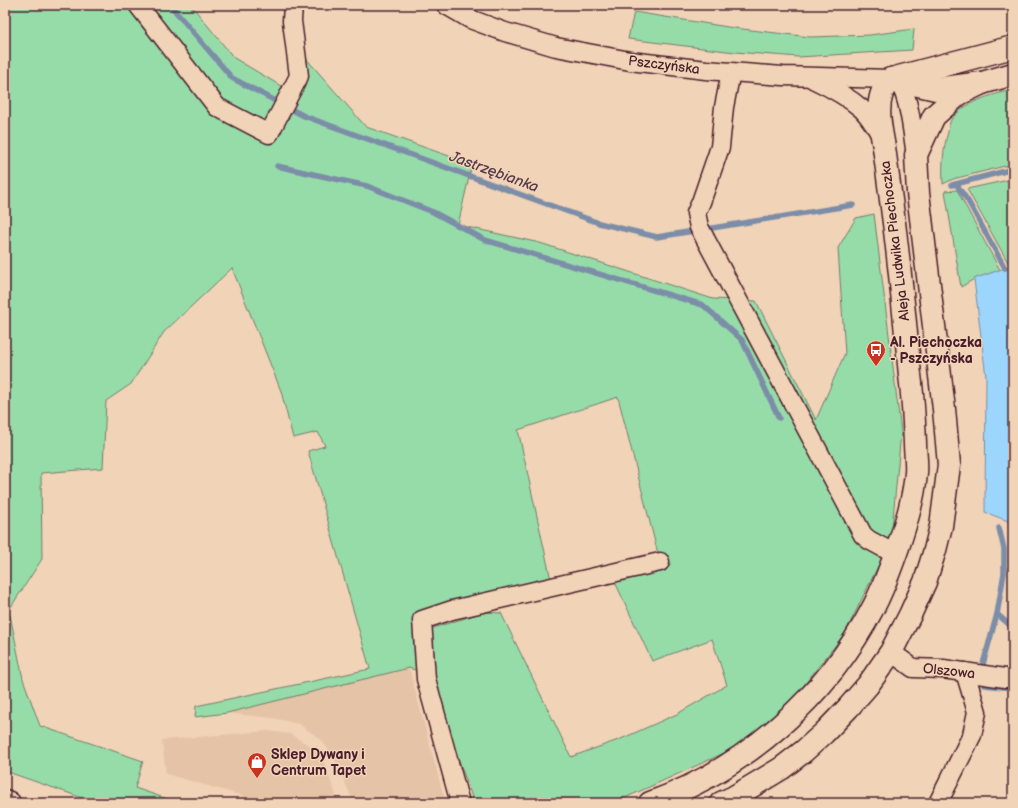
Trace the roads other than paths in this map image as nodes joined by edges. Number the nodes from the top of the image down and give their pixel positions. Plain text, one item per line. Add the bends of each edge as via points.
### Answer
1 (138, 5) edge
2 (293, 5) edge
3 (446, 5) edge
4 (1013, 47) edge
5 (731, 72) junction
6 (1013, 74) edge
7 (809, 76) junction
8 (891, 78) junction
9 (982, 83) junction
10 (882, 138) junction
11 (916, 155) junction
12 (895, 554) junction
13 (660, 562) dead end
14 (890, 652) junction
15 (965, 672) junction
16 (1013, 678) edge
17 (5, 801) edge
18 (9, 803) edge
19 (460, 803) edge
20 (650, 803) edge
21 (721, 803) edge
22 (938, 803) edge

1 - 2 street via 217,107 269,134 299,76 292,21
3 - 5 street, Pszczyńska via 470,19 556,47 630,61
4 - 8 main road, Pszczyńska
5 - 7 street, Pszczyńska
5 - 12 street via 720,147 696,213 698,222 863,535
6 - 9 main road, Pszczyńska
7 - 8 street, Pszczyńska
7 - 10 street, Aleja Ludwika Piechoczka via 862,109
8 - 9 main road, Pszczyńska via 936,89
8 - 10 main road, Aleja Ludwika Piechoczka via 882,92 879,113
8 - 11 street, Aleja Ludwika Piechoczka via 904,94
9 - 11 main road, Aleja Ludwika Piechoczka via 959,94 934,116
10 - 12 main road, Aleja Ludwika Piechoczka via 914,408 916,471 913,495
11 - 14 main road, Aleja Ludwika Piechoczka via 918,193 949,465 941,526 925,582
12 - 20 main road, Aleja Ludwika Piechoczka via 886,580 860,631 824,681 802,705 777,729 717,771
13 - 19 street via 452,610 422,620 426,679
14 - 15 street, Olszowa via 913,668
14 - 21 main road, Aleja Ludwika Piechoczka via 868,685 804,751 782,768
15 - 16 street, Olszowa
15 - 22 street via 977,712 972,735
17 - 18 main road

